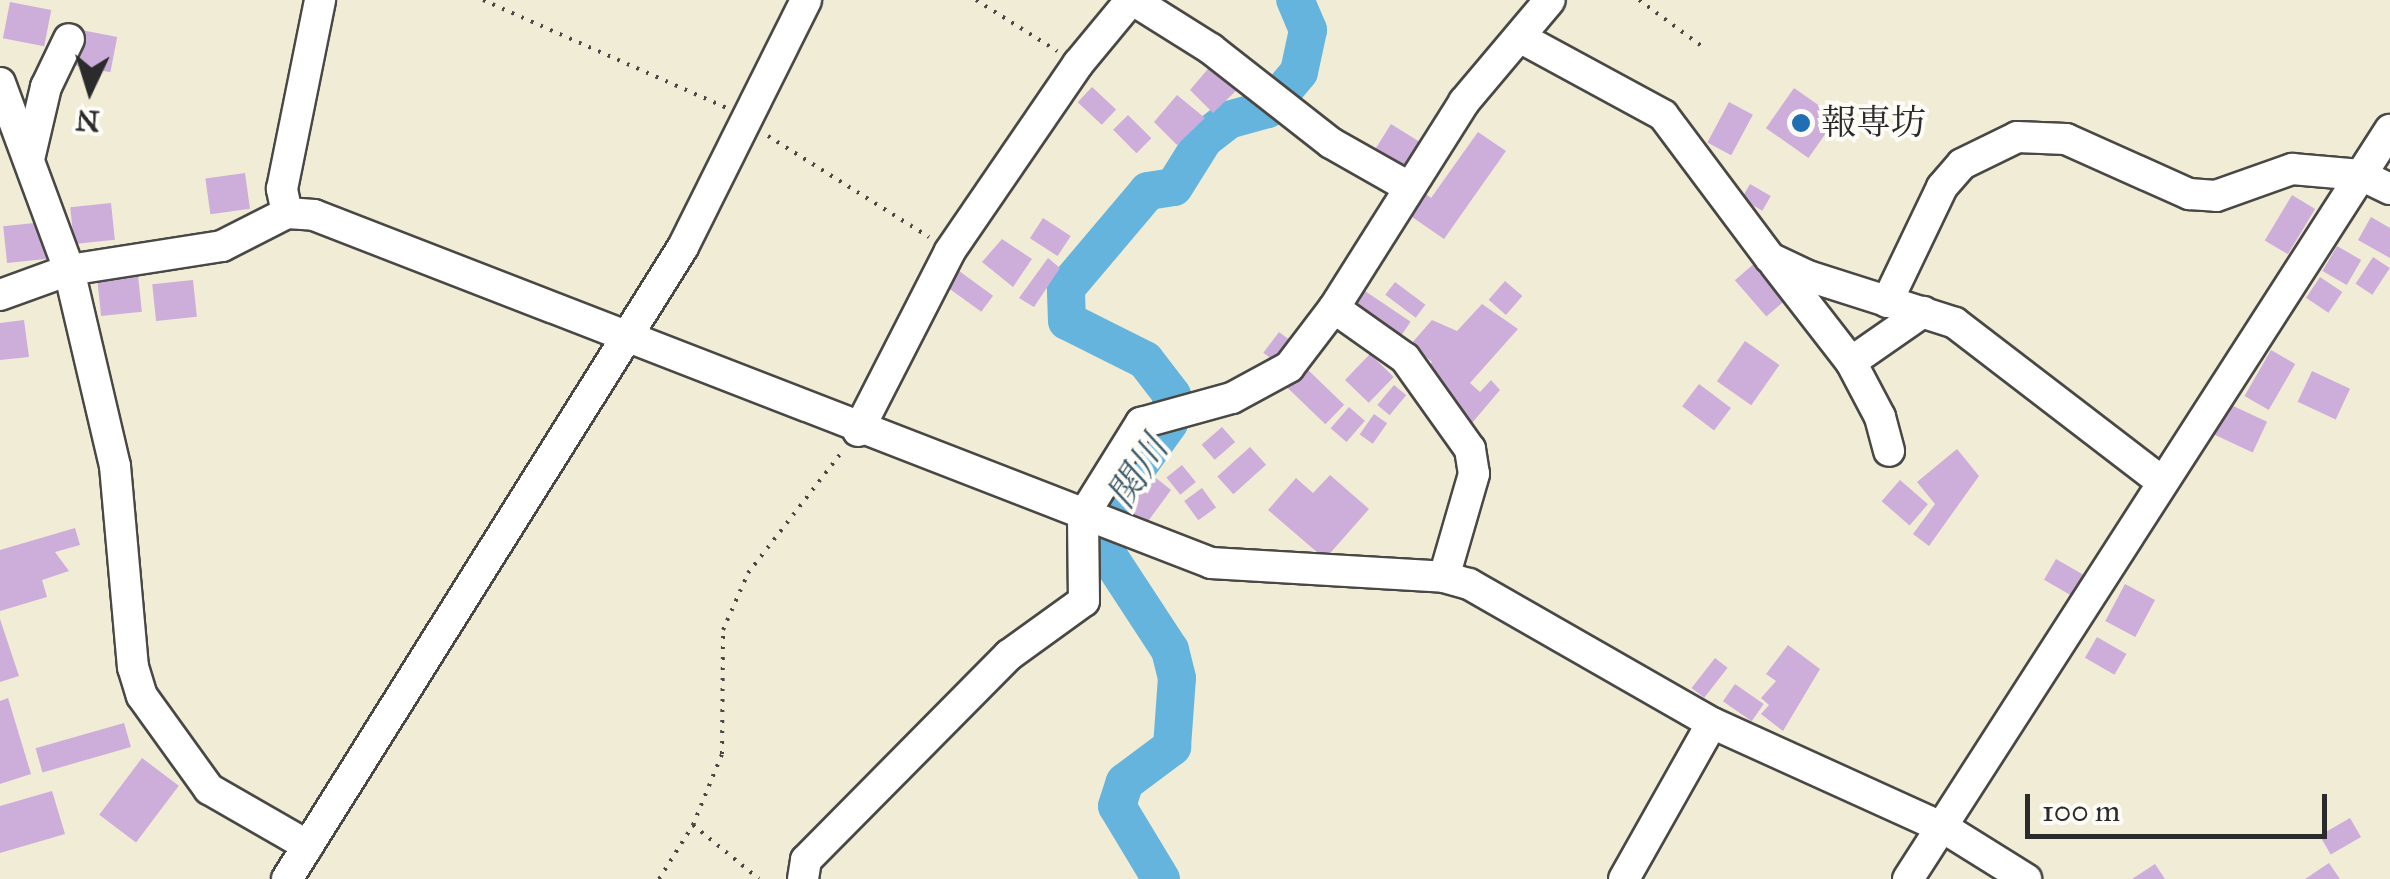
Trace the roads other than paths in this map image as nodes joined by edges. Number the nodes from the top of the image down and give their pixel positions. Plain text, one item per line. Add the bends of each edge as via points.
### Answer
1 (320, 0) edge
2 (806, 0) edge
3 (1132, 0) edge
4 (1550, 0) edge
5 (69, 38) dead end
6 (1523, 39) junction
7 (0, 83) edge
8 (2390, 130) edge
9 (30, 154) junction
10 (2361, 175) junction
11 (1407, 186) junction
12 (2390, 190) edge
13 (287, 213) junction
14 (1770, 258) junction
15 (69, 270) junction
16 (0, 295) edge
17 (1887, 302) junction
18 (1334, 308) junction
19 (1923, 312) junction
20 (626, 341) junction
21 (1852, 362) junction
22 (858, 431) junction
23 (1889, 452) dead end
24 (2162, 482) junction
25 (1099, 523) junction
26 (1444, 577) junction
27 (1712, 723) junction
28 (1944, 828) junction
29 (308, 846) junction
30 (288, 879) edge
31 (803, 879) edge
32 (1624, 879) edge
33 (1908, 879) edge
34 (2026, 879) edge

1 - 13 street via 282,189
2 - 20 street
3 - 11 street
3 - 22 street via 1078,64 950,250
4 - 6 street
5 - 9 street via 46,87
6 - 11 street via 1464,102
6 - 14 street via 1663,115
7 - 9 street
8 - 10 street
9 - 15 street
10 - 12 street
10 - 17 street via 2292,169 2216,196 2189,194 2066,139 2017,137 1962,164 1942,187
10 - 24 street
11 - 18 street
13 - 15 street via 222,246
13 - 20 street via 314,215
14 - 17 street
14 - 21 street
15 - 16 street
15 - 29 street via 116,466 142,696 209,789
17 - 19 street
18 - 25 street via 1288,367 1259,387 1141,423
18 - 26 street via 1405,358 1470,449 1474,474
19 - 21 street
19 - 24 street via 1975,336
20 - 22 street
20 - 29 street
21 - 23 street
22 - 25 street
24 - 28 street
25 - 26 street via 1211,562
25 - 31 street via 1084,601 1008,655 806,860
26 - 27 street via 1512,604
27 - 28 street
27 - 32 street
28 - 33 street
28 - 34 street
29 - 30 street

